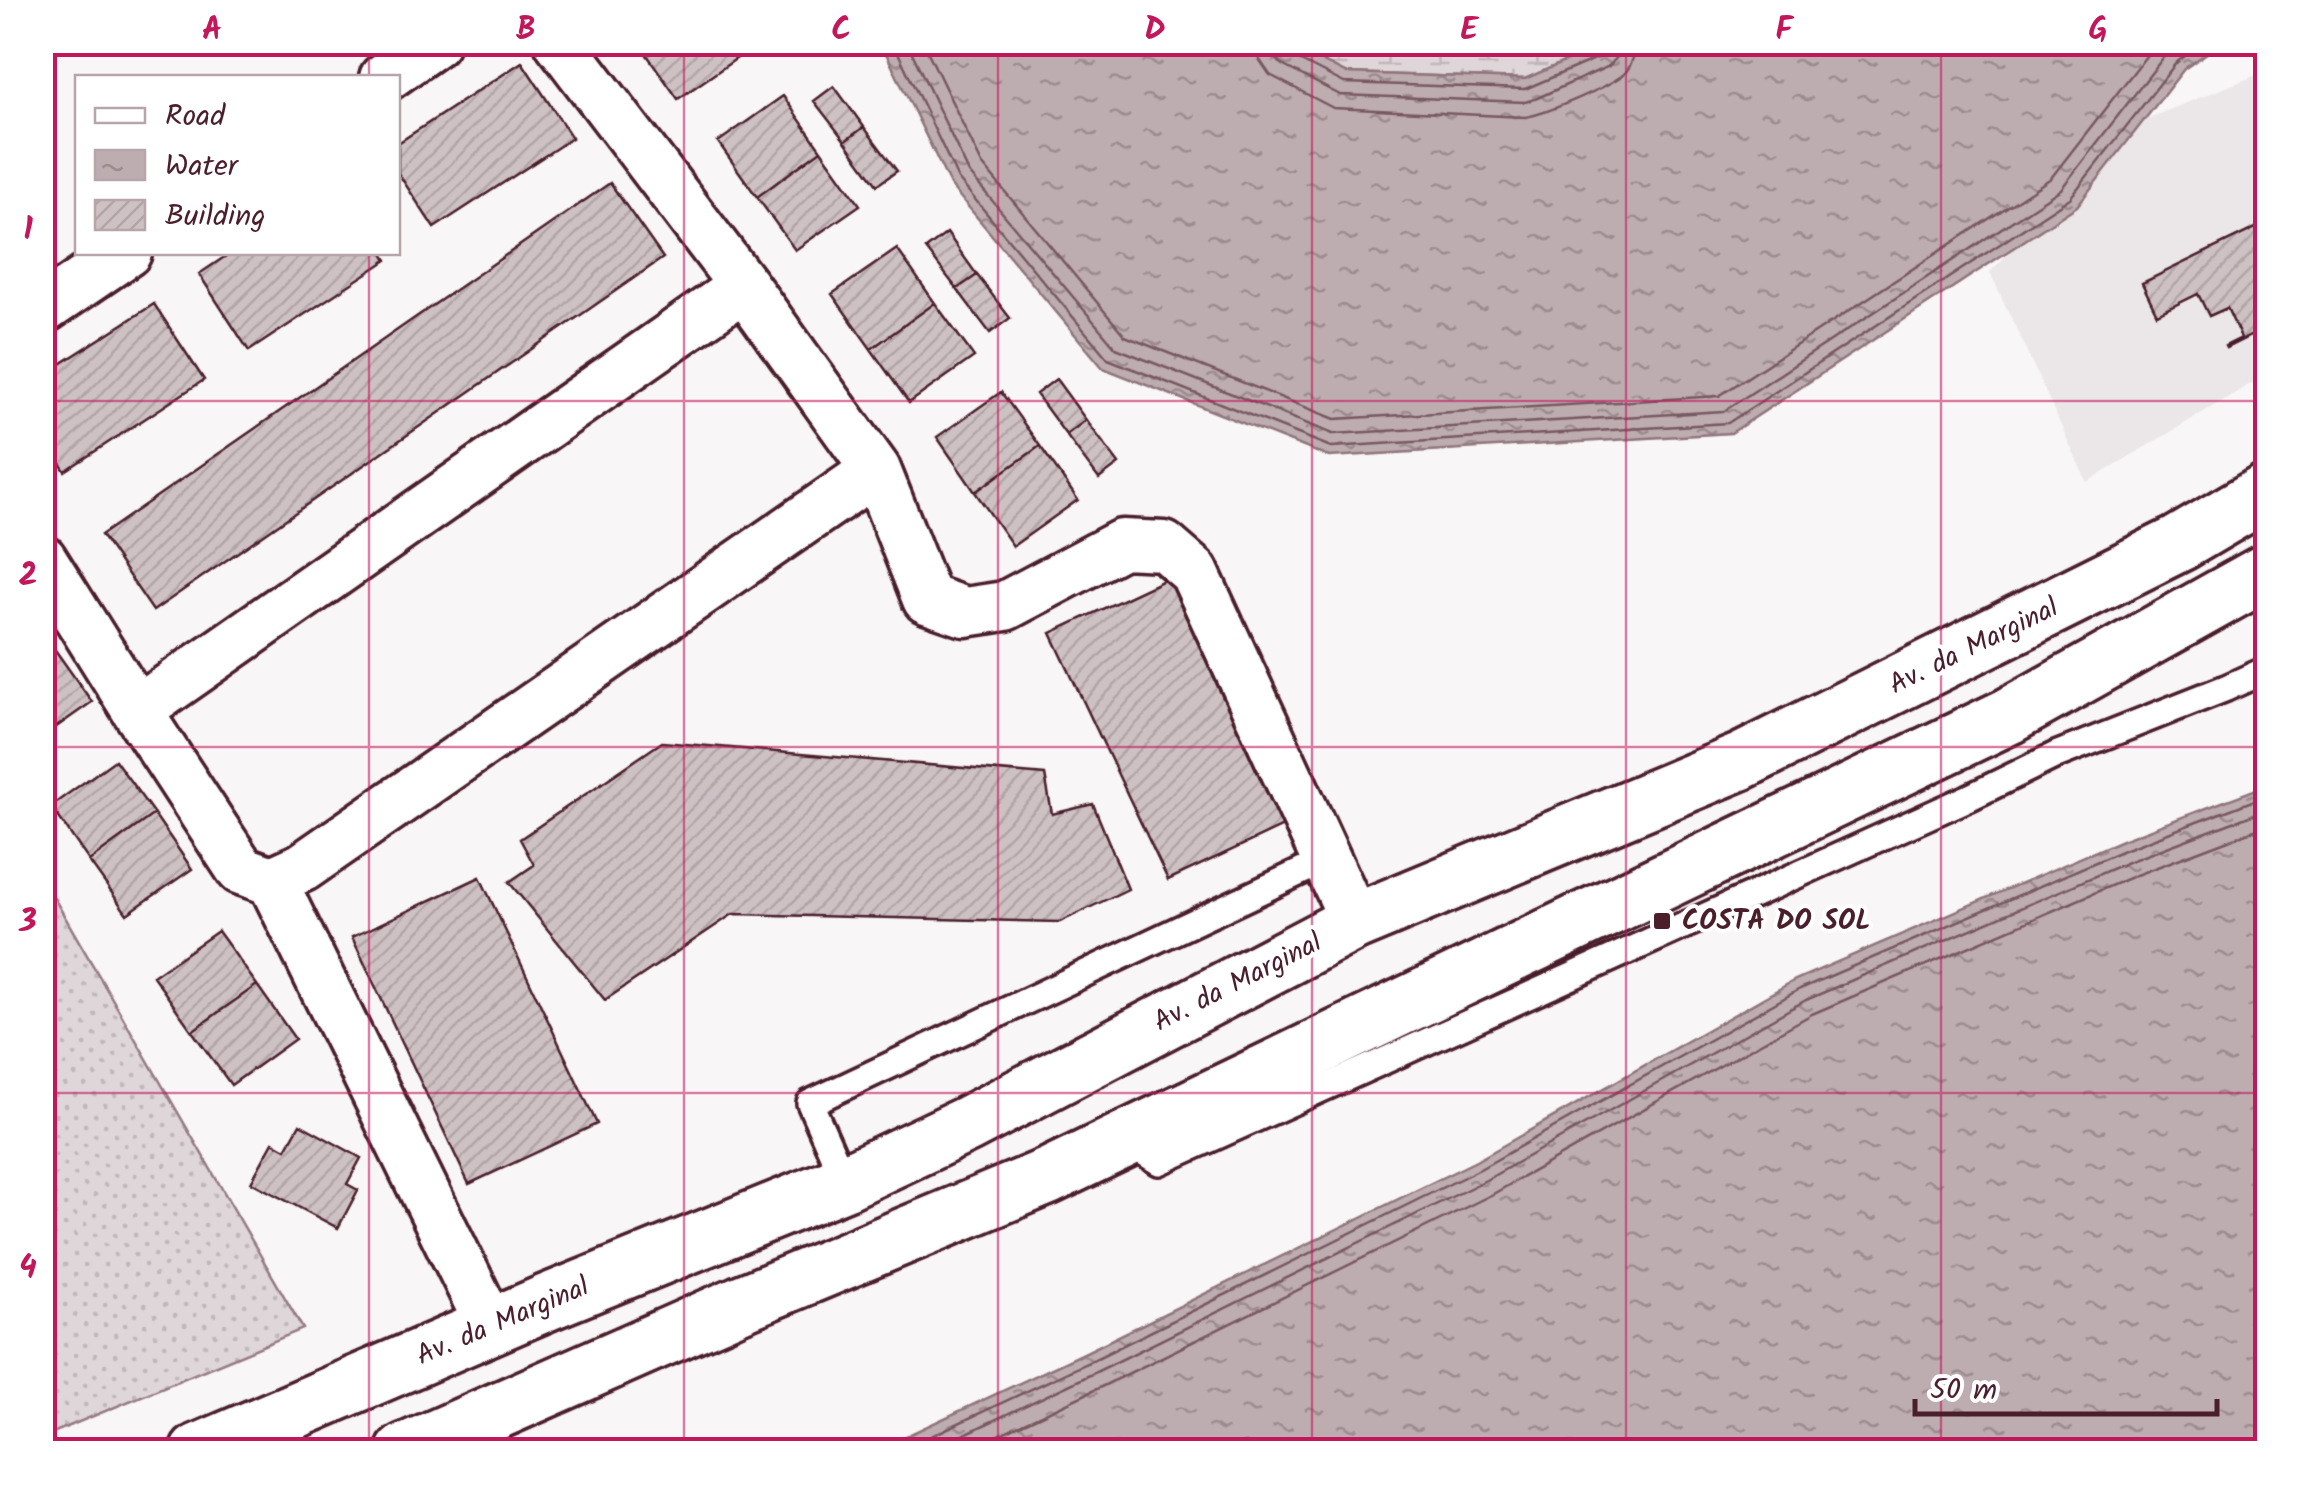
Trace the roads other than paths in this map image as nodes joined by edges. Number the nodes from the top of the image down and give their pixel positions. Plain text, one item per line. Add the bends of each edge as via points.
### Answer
1 (435, 42) edge
2 (559, 42) edge
3 (388, 75) edge
4 (123, 255) edge
5 (744, 286) junction
6 (42, 310) edge
7 (876, 470) junction
8 (2268, 491) edge
9 (42, 558) edge
10 (2268, 572) edge
11 (2268, 669) edge
12 (137, 711) junction
13 (1326, 860) junction
14 (272, 881) junction
15 (1355, 922) junction
16 (1124, 1140) junction
17 (845, 1182) junction
18 (491, 1326) junction
19 (198, 1452) edge
20 (404, 1452) edge

1 - 3 street
2 - 5 street
4 - 6 street
5 - 7 street
5 - 12 street
7 - 13 street via 927,600 965,612 1005,606 1122,544 1164,546 1194,572
7 - 14 street via 303,867
8 - 15 main road, Av. da Marginal via 2180,543 1740,762
9 - 12 street
10 - 16 main road via 2010,716
11 - 16 lane via 2056,756 1159,1162
12 - 14 street via 241,870
13 - 15 street
13 - 17 lane via 810,1104
14 - 18 street
15 - 17 main road, Av. da Marginal
16 - 20 main road
17 - 18 main road, Av. da Marginal
18 - 19 main road, Av. da Marginal

